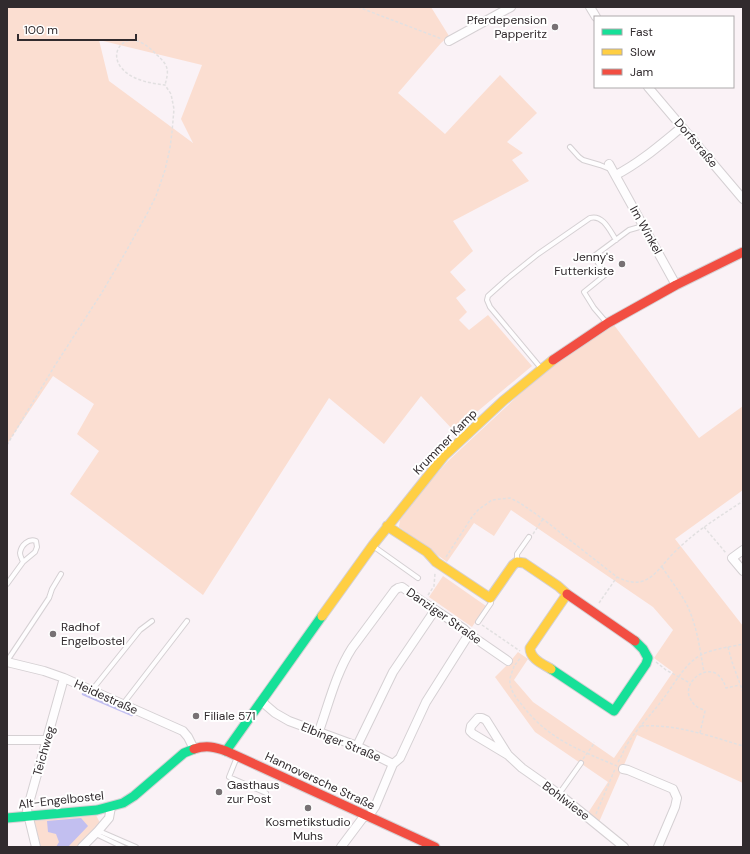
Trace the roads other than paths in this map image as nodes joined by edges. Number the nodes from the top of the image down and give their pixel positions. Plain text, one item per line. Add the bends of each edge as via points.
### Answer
1 (511, 7) edge
2 (590, 7) edge
3 (595, 16) edge
4 (449, 41) road end
5 (649, 88) edge
6 (682, 127) junction
7 (570, 147) dead end
8 (613, 169) junction
9 (743, 200) edge
10 (643, 226) junction
11 (616, 240) junction
12 (743, 252) edge
13 (676, 285) junction
14 (608, 323) junction
15 (542, 369) junction
16 (387, 526) junction
17 (529, 537) road end
18 (373, 545) junction
19 (743, 550) edge
20 (23, 562) junction
21 (517, 562) junction
22 (743, 571) edge
23 (61, 574) dead end
24 (418, 578) dead end
25 (7, 584) edge
26 (567, 594) junction
27 (490, 598) junction
28 (434, 610) junction
29 (152, 621) dead end
30 (187, 621) dead end
31 (478, 622) road end
32 (468, 634) junction
33 (7, 661) edge
34 (511, 664) road end
35 (64, 678) junction
36 (92, 690) junction
37 (261, 702) junction
38 (123, 704) junction
39 (319, 731) junction
40 (7, 740) edge
41 (46, 740) junction
42 (357, 746) junction
43 (194, 749) junction
44 (226, 752) junction
45 (508, 755) junction
46 (237, 756) junction
47 (581, 763) road end
48 (393, 764) junction
49 (620, 767) road end
50 (266, 793) dead end
51 (559, 794) junction
52 (110, 807) junction
53 (28, 816) junction
54 (367, 816) junction
55 (7, 818) edge
56 (97, 832) junction
57 (36, 847) edge
58 (82, 847) edge
59 (123, 847) edge
60 (136, 847) edge
61 (341, 847) edge
62 (435, 847) edge
63 (624, 847) edge
64 (658, 847) edge

1 - 4 street
2 - 3 street
5 - 6 street, Dorfstraße
6 - 8 street via 648,156 628,168
6 - 9 street, Dorfstraße
7 - 8 lane via 583,160
8 - 10 street, Im Winkel
10 - 11 lane via 629,230
10 - 13 street, Im Winkel
11 - 14 lane via 594,256 605,275 584,292
11 - 15 lane via 600,219 590,218 538,254 488,296 490,307
12 - 13 street, Krummer Kamp
13 - 14 street, Krummer Kamp
14 - 15 street, Krummer Kamp
15 - 16 street, Krummer Kamp via 444,456
16 - 18 street, Krummer Kamp
16 - 27 street
17 - 21 lane via 517,554
18 - 24 lane
18 - 37 street, Krummer Kamp
19 - 22 street via 732,558
20 - 20 lane via 35,552 36,541 30,540 21,549
20 - 25 lane
21 - 26 street via 524,563
21 - 27 street
23 - 33 lane via 49,598
26 - 26 street via 530,648 530,653 614,711 648,658 635,641
27 - 31 lane via 490,603
28 - 32 street, Danziger Straße
28 - 39 street, Danziger Straße via 402,587 395,590 347,656
28 - 42 street via 393,672
29 - 36 lane via 140,630
30 - 38 lane
32 - 34 street, Danziger Straße
32 - 48 street via 426,702 400,758
33 - 35 street, Heidestraße
35 - 36 street, Heidestraße
35 - 41 street, Teichweg
36 - 38 street, Heidestraße
37 - 39 street, Elbinger Straße via 285,719
37 - 44 street, Krummer Kamp
38 - 43 street, Heidestraße via 184,732
39 - 42 street, Elbinger Straße
40 - 41 street
41 - 53 street, Teichweg via 27,810
42 - 48 street, Elbinger Straße
43 - 44 street, Hannoversche Straße via 210,746
43 - 52 street, Alt-Engelbostel via 184,753 134,796
44 - 46 street, Hannoversche Straße
45 - 45 street, Bohlwiese via 486,720 478,718 470,731
45 - 51 street, Bohlwiese
46 - 50 lane via 229,777
46 - 54 street, Hannoversche Straße
47 - 51 lane
48 - 54 street, Elbinger Straße via 375,807
49 - 64 street via 673,789 677,798 675,807
51 - 63 street, Bohlwiese
52 - 53 street, Alt-Engelbostel
52 - 56 street via 109,818
53 - 55 street, Alt-Engelbostel
53 - 57 street, Teichweg
54 - 61 street, Elbinger Straße
54 - 62 street, Hannoversche Straße
56 - 58 street
56 - 59 lane
56 - 60 lane

